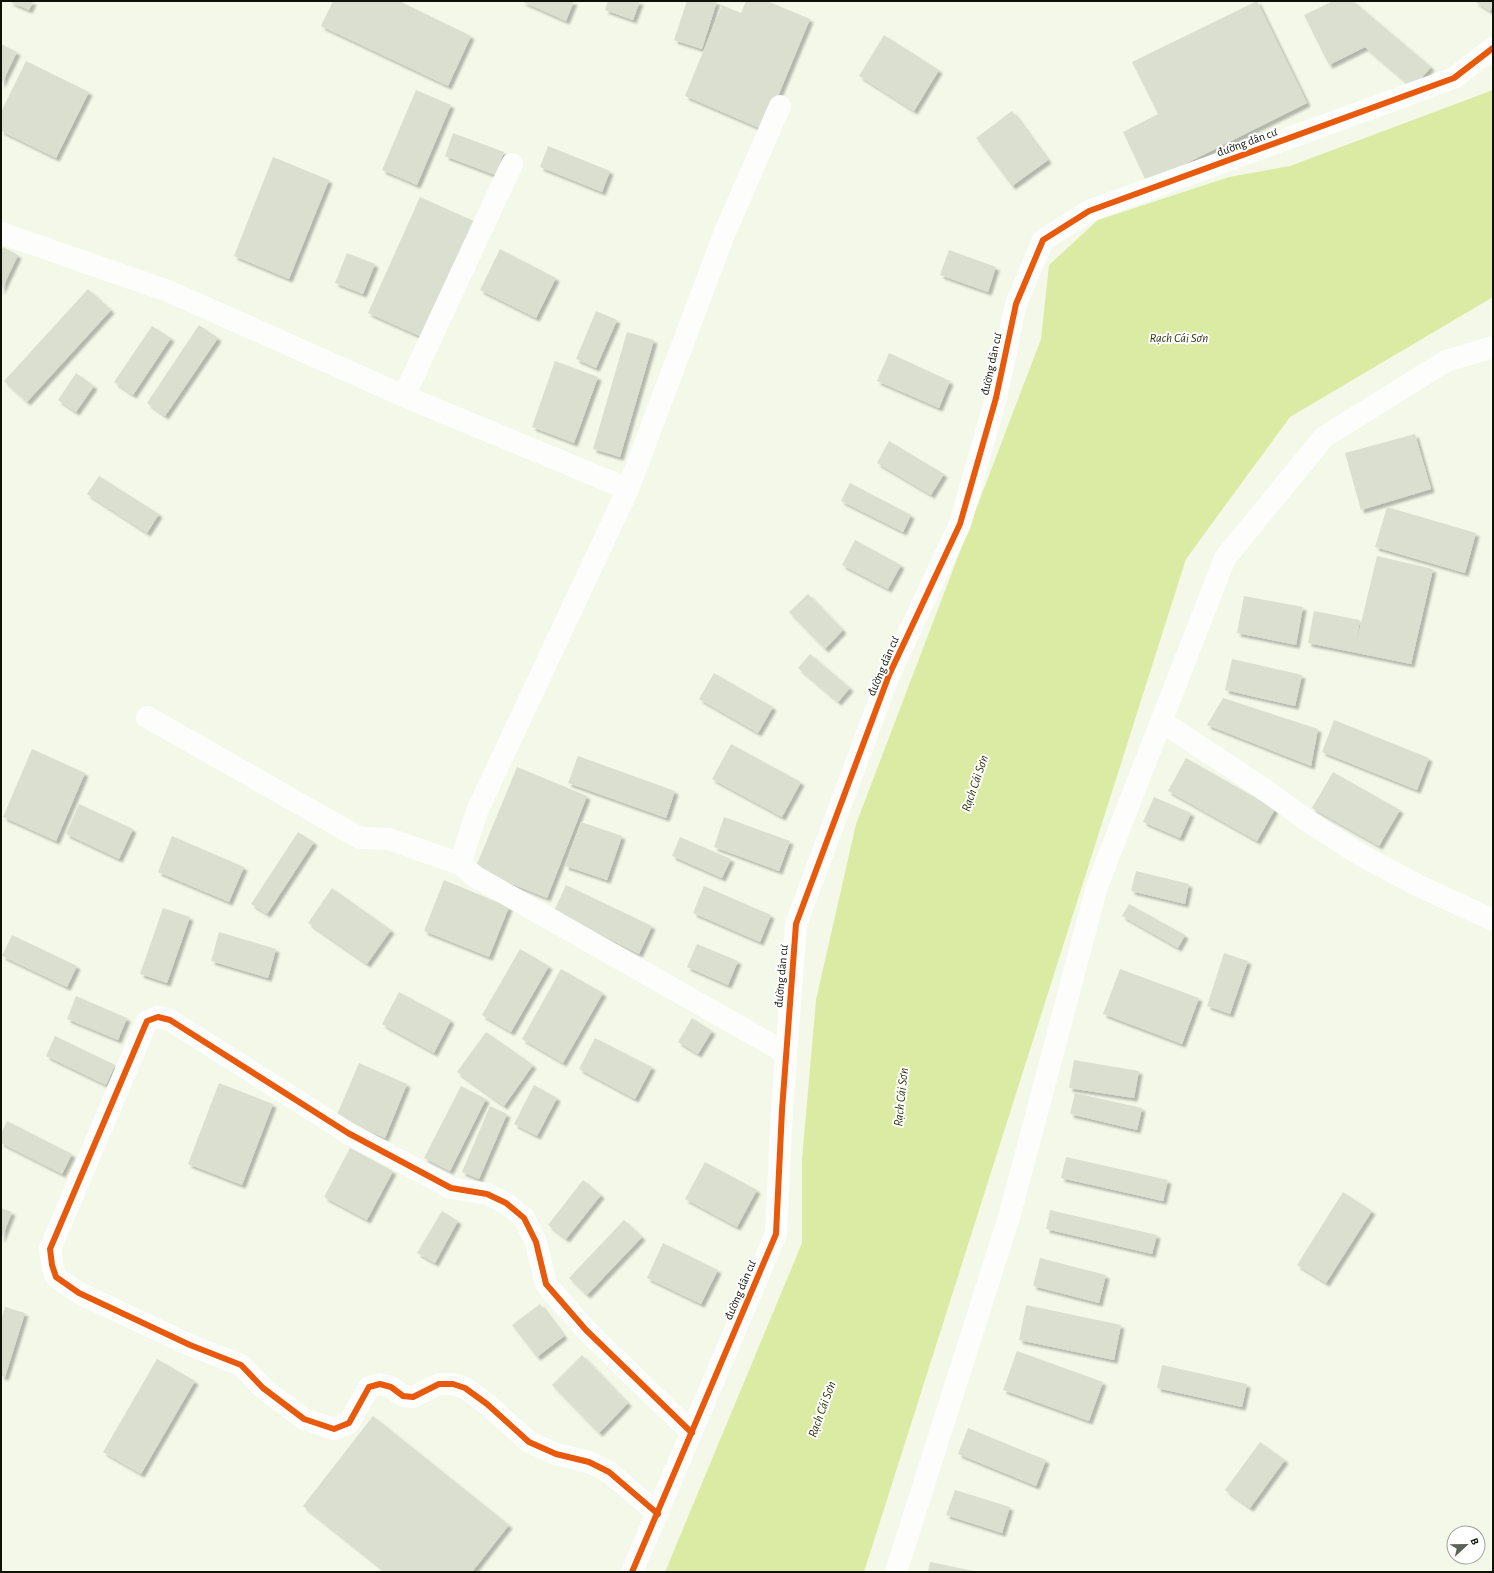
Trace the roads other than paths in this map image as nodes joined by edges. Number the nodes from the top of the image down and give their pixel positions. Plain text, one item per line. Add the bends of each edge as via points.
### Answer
1 (1493, 48) edge
2 (780, 106) dead end
3 (512, 164) dead end
4 (1, 233) edge
5 (1493, 347) edge
6 (404, 396) junction
7 (628, 489) junction
8 (148, 717) dead end
9 (1160, 721) junction
10 (463, 865) junction
11 (1493, 920) edge
12 (786, 1053) junction
13 (692, 1432) junction
14 (658, 1514) junction
15 (632, 1572) edge
16 (896, 1572) edge

1 - 12 street, đường dân cư via 1454,78 1088,211 1043,240 1016,304 996,398 960,524 889,675 796,924
2 - 7 street via 725,232
3 - 6 street
4 - 6 street via 168,291
5 - 9 street via 1446,361 1324,438 1225,558
6 - 7 street
7 - 10 street via 477,811 462,856
8 - 10 street via 360,838 390,840
9 - 11 street via 1359,854 1417,885
9 - 16 street via 1097,886 1010,1214
10 - 12 street via 476,877
12 - 13 street, đường dân cư via 776,1234
13 - 14 street, đường dân cư
13 - 14 street via 586,1330 546,1284 536,1242 524,1218 506,1203 487,1194 451,1188 348,1133 170,1020 158,1017 147,1021 50,1249 56,1277 79,1293 190,1345 241,1365 263,1388 304,1419 334,1429 349,1423 369,1387 380,1384 391,1387 403,1396 413,1397 439,1384 453,1384 465,1388 529,1442 556,1454 589,1462 609,1472
14 - 15 street, đường dân cư

